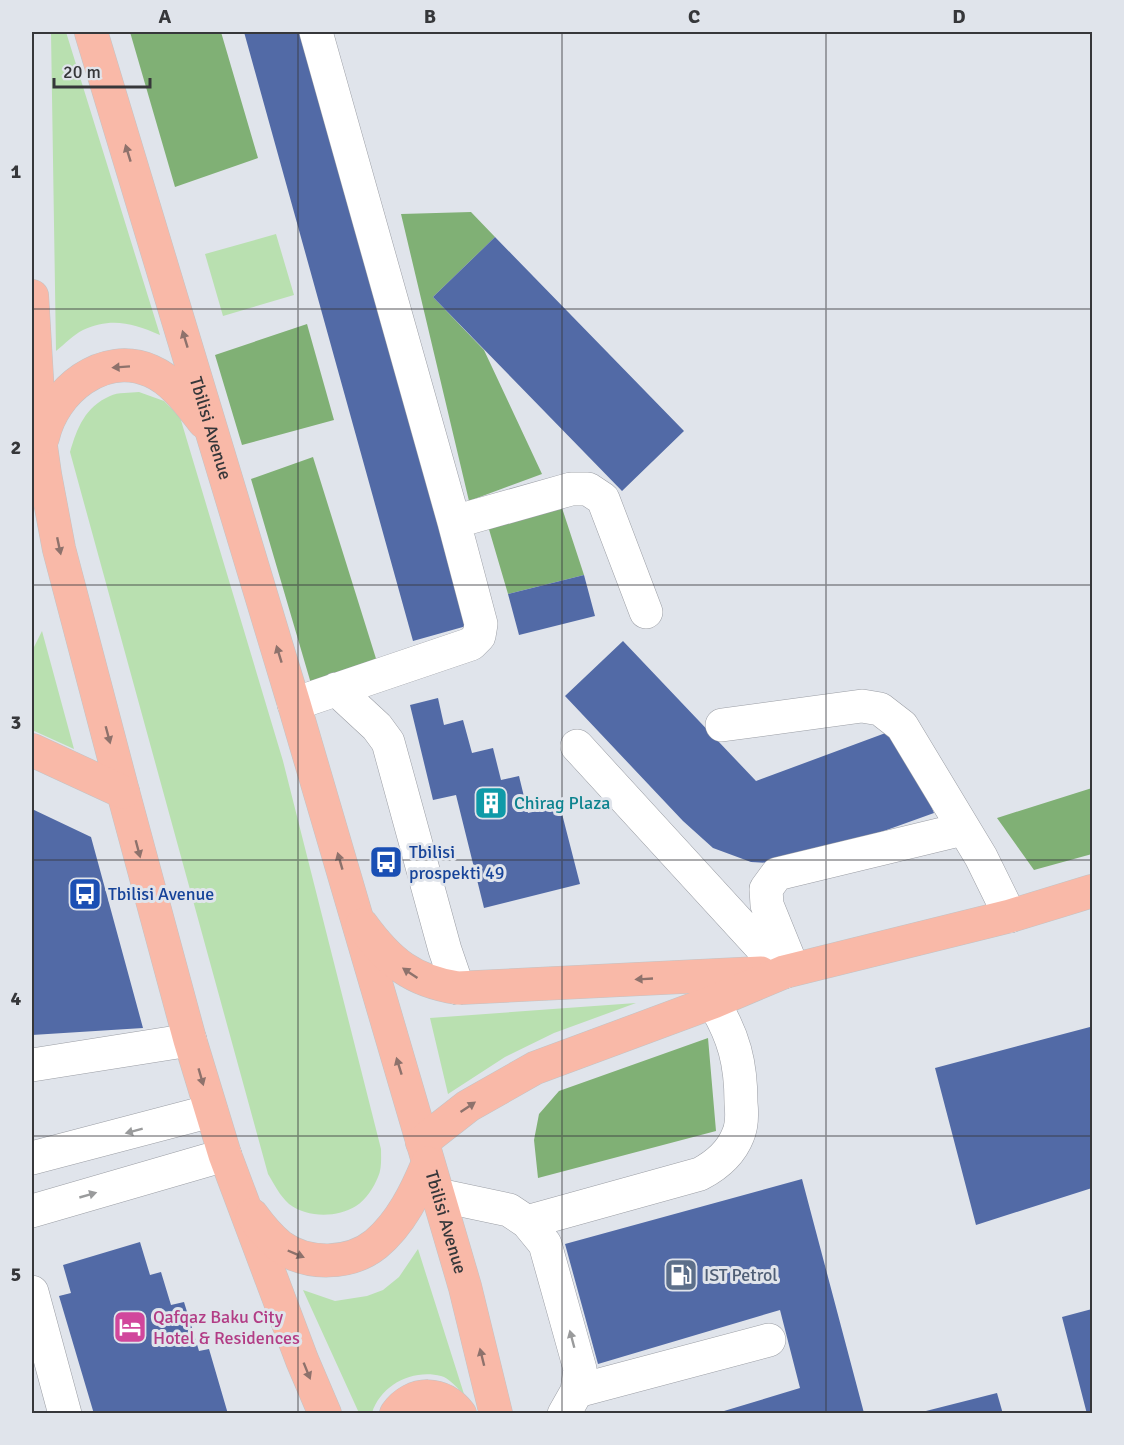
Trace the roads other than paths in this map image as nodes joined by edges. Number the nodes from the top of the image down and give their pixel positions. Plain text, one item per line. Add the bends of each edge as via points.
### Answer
1 (91, 32) edge
2 (316, 32) edge
3 (32, 296) edge
4 (214, 436) junction
5 (43, 461) junction
6 (454, 522) junction
7 (32, 532) edge
8 (646, 612) dead end
9 (336, 689) junction
10 (294, 704) junction
11 (722, 725) dead end
12 (577, 746) dead end
13 (32, 750) edge
14 (123, 792) junction
15 (963, 829) junction
16 (1092, 891) edge
17 (1010, 916) junction
18 (356, 917) junction
19 (789, 971) junction
20 (458, 988) junction
21 (708, 989) junction
22 (190, 1040) junction
23 (32, 1065) edge
24 (211, 1111) junction
25 (425, 1153) junction
26 (225, 1155) junction
27 (32, 1158) edge
28 (438, 1195) junction
29 (240, 1199) junction
30 (32, 1211) edge
31 (527, 1222) junction
32 (32, 1292) edge
33 (770, 1340) dead end
34 (570, 1402) edge
35 (65, 1413) edge
36 (325, 1413) edge
37 (396, 1413) edge
38 (460, 1413) edge
39 (496, 1413) edge

4 -> 1 main road, Tbilisi Avenue
2 - 6 lane
3 - 5 main road
4 -> 5 main road via 183,395 165,380 135,366 117,366 82,378 52,409 46,424
10 -> 4 main road, Tbilisi Avenue
5 - 7 main road
5 -> 14 main road via 59,549
6 - 8 lane via 571,489 588,489 603,499
6 - 9 lane via 481,624 479,636 471,644
9 - 10 lane
9 - 20 lane via 388,742 444,950
18 -> 10 main road, Tbilisi Avenue
11 - 15 lane via 862,706 880,709 902,726
12 - 19 lane
13 - 14 main road
14 -> 22 main road
15 - 17 lane
15 - 19 lane via 777,874 766,889 767,905
16 - 17 main road
17 - 19 main road
20 -> 18 main road via 417,978 384,952
25 -> 18 main road, Tbilisi Avenue
19 - 21 main road
21 -> 20 main road
25 -> 21 main road via 468,1107 535,1068
21 - 31 lane via 738,1058 742,1113 739,1134 728,1152 716,1166 700,1174
22 - 23 lane
22 -> 24 main road
24 - 26 main road
24 -> 27 lane
25 - 28 main road, Tbilisi Avenue
29 -> 25 main road via 264,1230 290,1252 322,1260 345,1258 375,1245 388,1231 418,1186
26 - 29 main road
30 -> 26 lane
28 - 31 lane via 509,1210
39 -> 28 main road, Tbilisi Avenue
29 -> 36 main road
34 -> 31 lane via 580,1369 545,1244
32 - 35 lane
33 - 34 lane
37 - 38 main road via 409,1400 428,1396 444,1399

